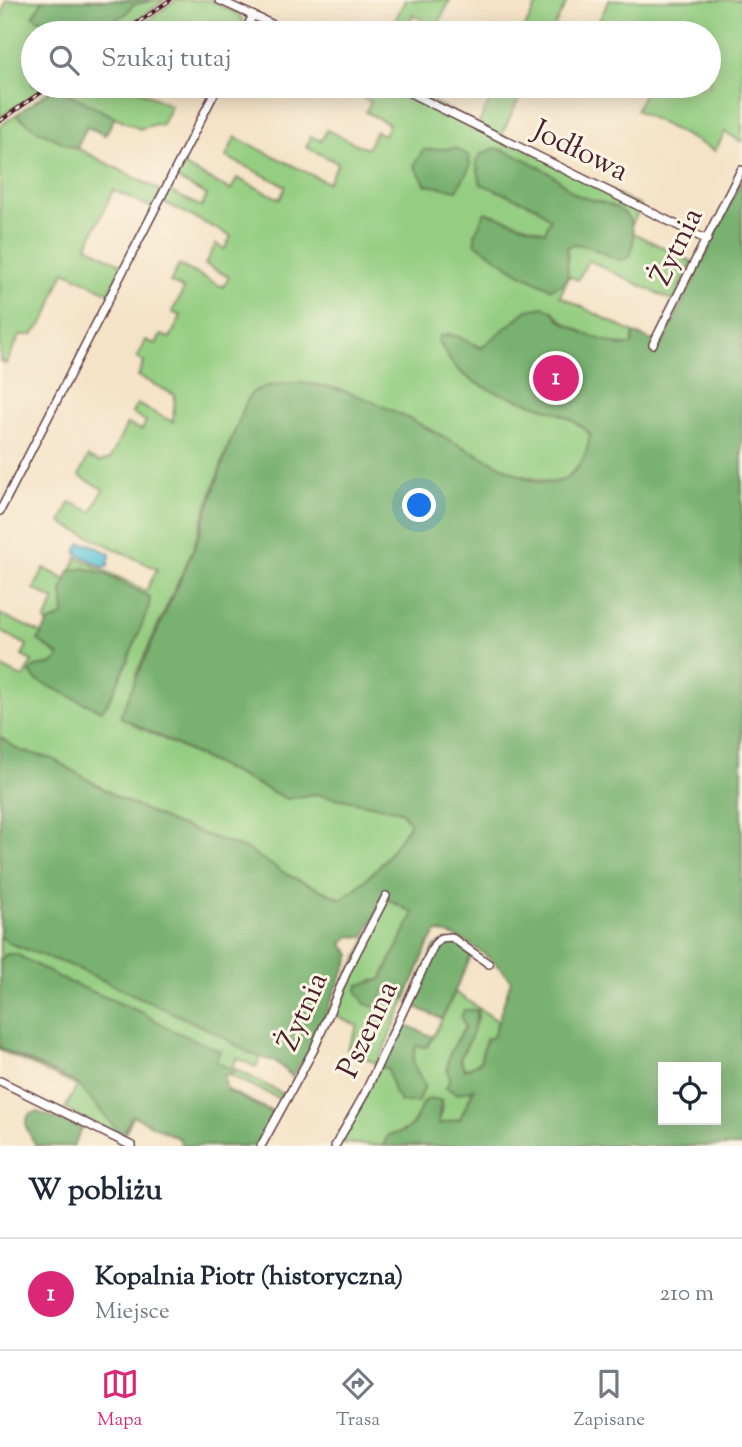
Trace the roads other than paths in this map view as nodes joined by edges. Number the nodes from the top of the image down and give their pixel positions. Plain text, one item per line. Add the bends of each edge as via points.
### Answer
1 (219, 0) edge
2 (252, 17) junction
3 (250, 21) edge
4 (262, 21) edge
5 (212, 98) edge
6 (420, 98) edge
7 (741, 170) edge
8 (707, 240) junction
9 (653, 344) dead end
10 (0, 511) edge
11 (386, 895) dead end
12 (489, 964) dead end
13 (0, 1082) edge
14 (132, 1146) edge
15 (261, 1146) edge
16 (335, 1146) edge

1 - 2 street
2 - 3 street
2 - 4 street
5 - 10 street
6 - 8 street, Jodłowa
7 - 8 street, Żytnia
8 - 9 street, Żytnia
11 - 15 street, Żytnia via 314,1049
12 - 16 street, Pszenna via 455,939 447,937 434,945
13 - 14 street

